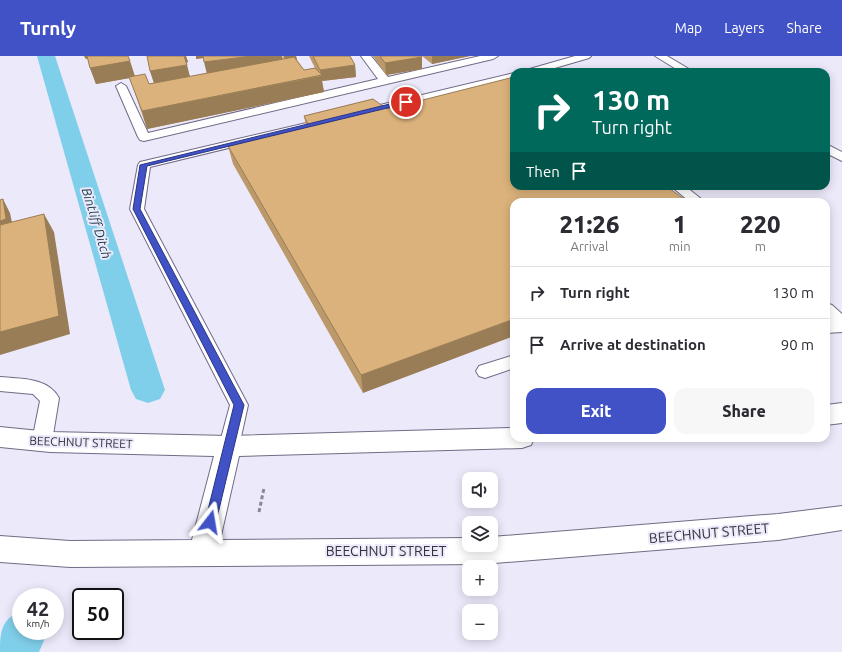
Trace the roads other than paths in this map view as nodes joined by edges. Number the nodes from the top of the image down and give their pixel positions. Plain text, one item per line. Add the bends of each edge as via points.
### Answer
1 (366, 56) edge
2 (493, 56) edge
3 (586, 56) edge
4 (660, 56) edge
5 (544, 68) edge
6 (682, 68) edge
7 (510, 77) edge
8 (385, 81) junction
9 (121, 86) dead end
10 (830, 150) edge
11 (842, 157) edge
12 (682, 190) edge
13 (692, 198) edge
14 (830, 313) edge
15 (842, 325) edge
16 (830, 326) edge
17 (510, 362) edge
18 (485, 371) dead end
19 (0, 384) edge
20 (842, 413) edge
21 (830, 414) edge
22 (0, 437) edge
23 (510, 438) edge
24 (42, 441) junction
25 (229, 446) junction
26 (842, 518) edge
27 (0, 549) edge
28 (203, 552) junction

1 - 8 lane
2 - 8 lane
3 - 5 lane
4 - 6 lane
7 - 25 lane via 144,165 136,209 239,405
8 - 9 lane via 144,137
10 - 11 lane
12 - 13 lane
14 - 15 lane
15 - 16 lane
17 - 18 lane
19 - 24 lane via 38,388 50,398
20 - 21 main road
22 - 24 main road, BEECHNUT STREET
23 - 25 main road, BEECHNUT STREET
24 - 25 main road, BEECHNUT STREET
25 - 28 main road
26 - 28 main road, BEECHNUT STREET via 778,527 482,551
27 - 28 main road, BEECHNUT STREET via 70,554

